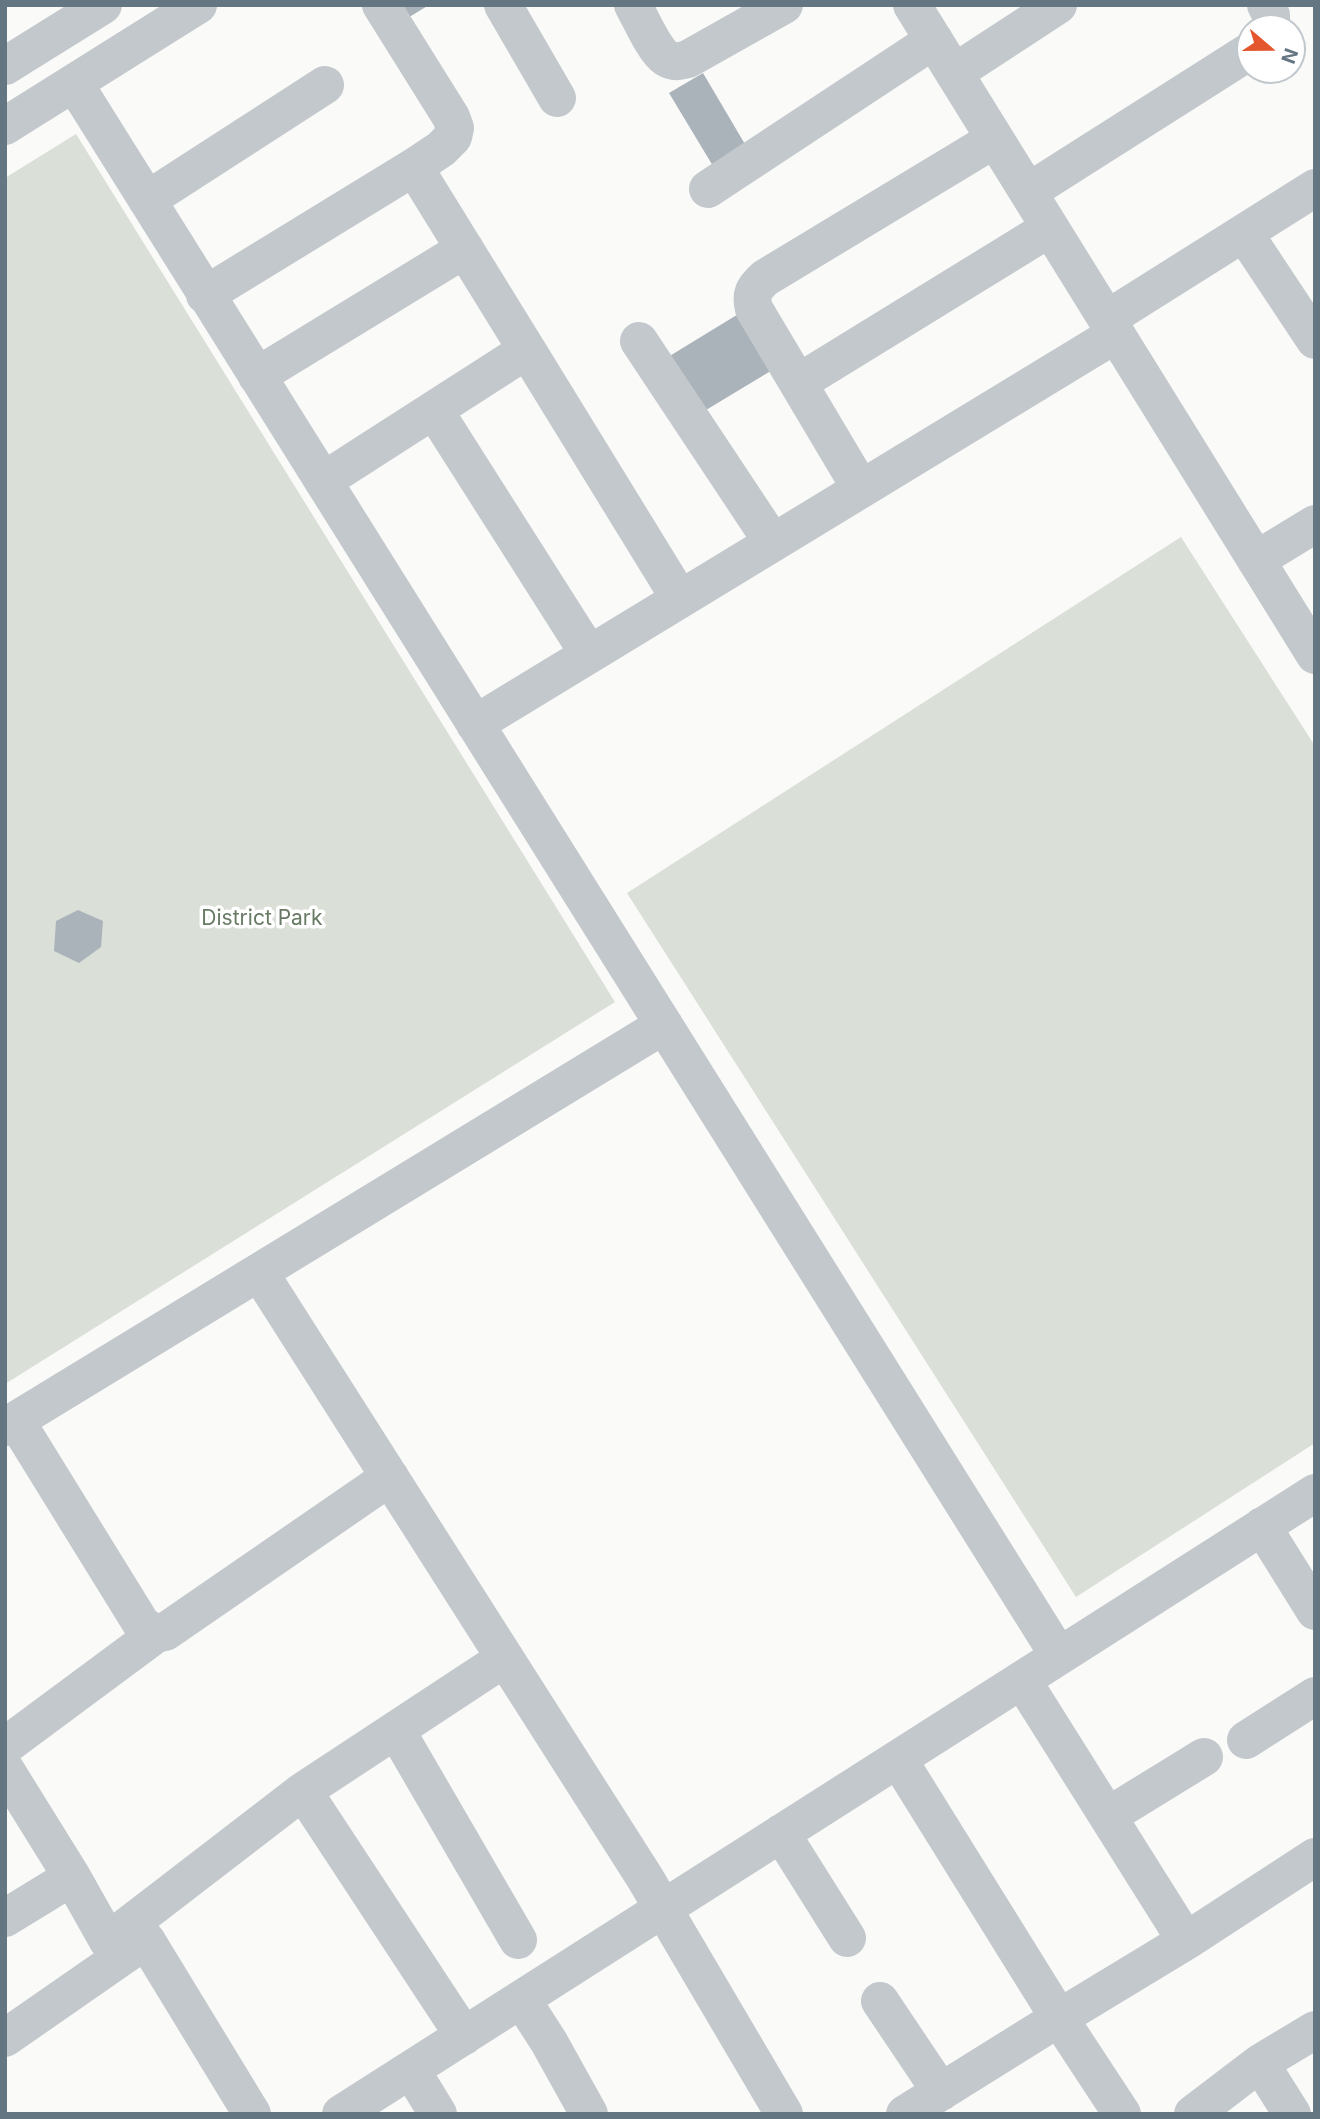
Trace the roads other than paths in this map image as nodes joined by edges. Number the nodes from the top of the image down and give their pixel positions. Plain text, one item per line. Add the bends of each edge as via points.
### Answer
1 (198, 5) edge
2 (381, 5) edge
3 (503, 5) edge
4 (633, 5) edge
5 (912, 5) edge
6 (1058, 5) edge
7 (766, 10) edge
8 (82, 11) edge
9 (934, 40) junction
10 (1236, 60) edge
11 (5, 66) edge
12 (954, 73) junction
13 (74, 83) junction
14 (326, 85) dead end
15 (557, 99) dead end
16 (5, 126) edge
17 (995, 139) junction
18 (414, 167) junction
19 (1315, 188) edge
20 (708, 189) dead end
21 (1028, 192) junction
22 (147, 200) junction
23 (1050, 228) junction
24 (1244, 233) junction
25 (465, 248) junction
26 (205, 295) junction
27 (1112, 327) junction
28 (1315, 340) edge
29 (639, 341) dead end
30 (527, 350) junction
31 (257, 376) junction
32 (798, 383) junction
33 (434, 410) junction
34 (323, 481) junction
35 (861, 489) junction
36 (1315, 524) edge
37 (773, 543) junction
38 (1256, 560) junction
39 (680, 599) junction
40 (589, 654) junction
41 (1315, 655) edge
42 (475, 724) junction
43 (664, 1025) junction
44 (272, 1264) junction
45 (11, 1424) edge
46 (390, 1477) junction
47 (1315, 1493) edge
48 (1262, 1526) junction
49 (1315, 1611) edge
50 (156, 1634) junction
51 (1059, 1656) junction
52 (505, 1658) junction
53 (1022, 1680) junction
54 (1315, 1696) edge
55 (396, 1730) junction
56 (1246, 1740) dead end
57 (1204, 1757) dead end
58 (898, 1759) junction
59 (7, 1769) edge
60 (303, 1791) junction
61 (1108, 1816) junction
62 (781, 1833) junction
63 (1315, 1857) edge
64 (72, 1877) junction
65 (664, 1909) junction
66 (5, 1918) edge
67 (847, 1938) dead end
68 (518, 1940) dead end
69 (1186, 1941) junction
70 (113, 1950) junction
71 (522, 2000) junction
72 (880, 2001) dead end
73 (1059, 2018) junction
74 (1315, 2030) edge
75 (464, 2036) junction
76 (5, 2038) edge
77 (1259, 2063) junction
78 (411, 2070) junction
79 (941, 2092) junction
80 (252, 2114) edge
81 (341, 2114) edge
82 (438, 2114) edge
83 (589, 2114) edge
84 (784, 2114) edge
85 (905, 2114) edge
86 (1122, 2114) edge
87 (1193, 2114) edge
88 (1292, 2114) edge

1 - 13 street
2 - 18 street via 455,128 447,143
3 - 15 street
4 - 7 street via 660,53 677,61 688,59
5 - 9 street
6 - 12 street
8 - 11 street
9 - 12 street
9 - 20 street
10 - 21 street
12 - 17 street
13 - 16 street
13 - 22 street
14 - 22 street
17 - 21 street
17 - 32 street via 765,278 754,289 754,309
18 - 25 street
18 - 26 street
19 - 24 street
21 - 23 street
22 - 26 street
23 - 27 street
23 - 32 street
24 - 27 street
24 - 28 street
25 - 30 street
25 - 31 street
26 - 31 street
27 - 35 street
27 - 38 street
29 - 37 street
30 - 33 street
30 - 39 street
31 - 34 street
32 - 35 street
33 - 34 street
33 - 40 street
34 - 42 street
35 - 37 street
36 - 38 street
37 - 39 street
38 - 41 street
39 - 40 street
40 - 42 street
42 - 43 street
43 - 44 street
43 - 51 street
44 - 45 street
44 - 46 street
45 - 50 street via 142,1625
46 - 50 street
46 - 52 street
47 - 48 street
48 - 49 street
48 - 51 street
50 - 59 street
51 - 53 street
52 - 55 street
52 - 65 street
53 - 58 street
53 - 61 street
54 - 56 street
55 - 60 street
55 - 68 street
57 - 61 street
58 - 62 street
58 - 73 street
59 - 64 street
60 - 70 street
60 - 75 street
61 - 69 street
62 - 65 street
62 - 67 street
63 - 69 street
64 - 66 street
64 - 70 street
65 - 71 street
65 - 84 street
69 - 73 street
70 - 76 street
70 - 80 street via 146,1940
71 - 75 street
71 - 83 street
72 - 79 street
73 - 79 street
73 - 86 street
74 - 77 street
75 - 78 street
77 - 87 street
77 - 88 street
78 - 81 street
78 - 82 street
79 - 85 street

